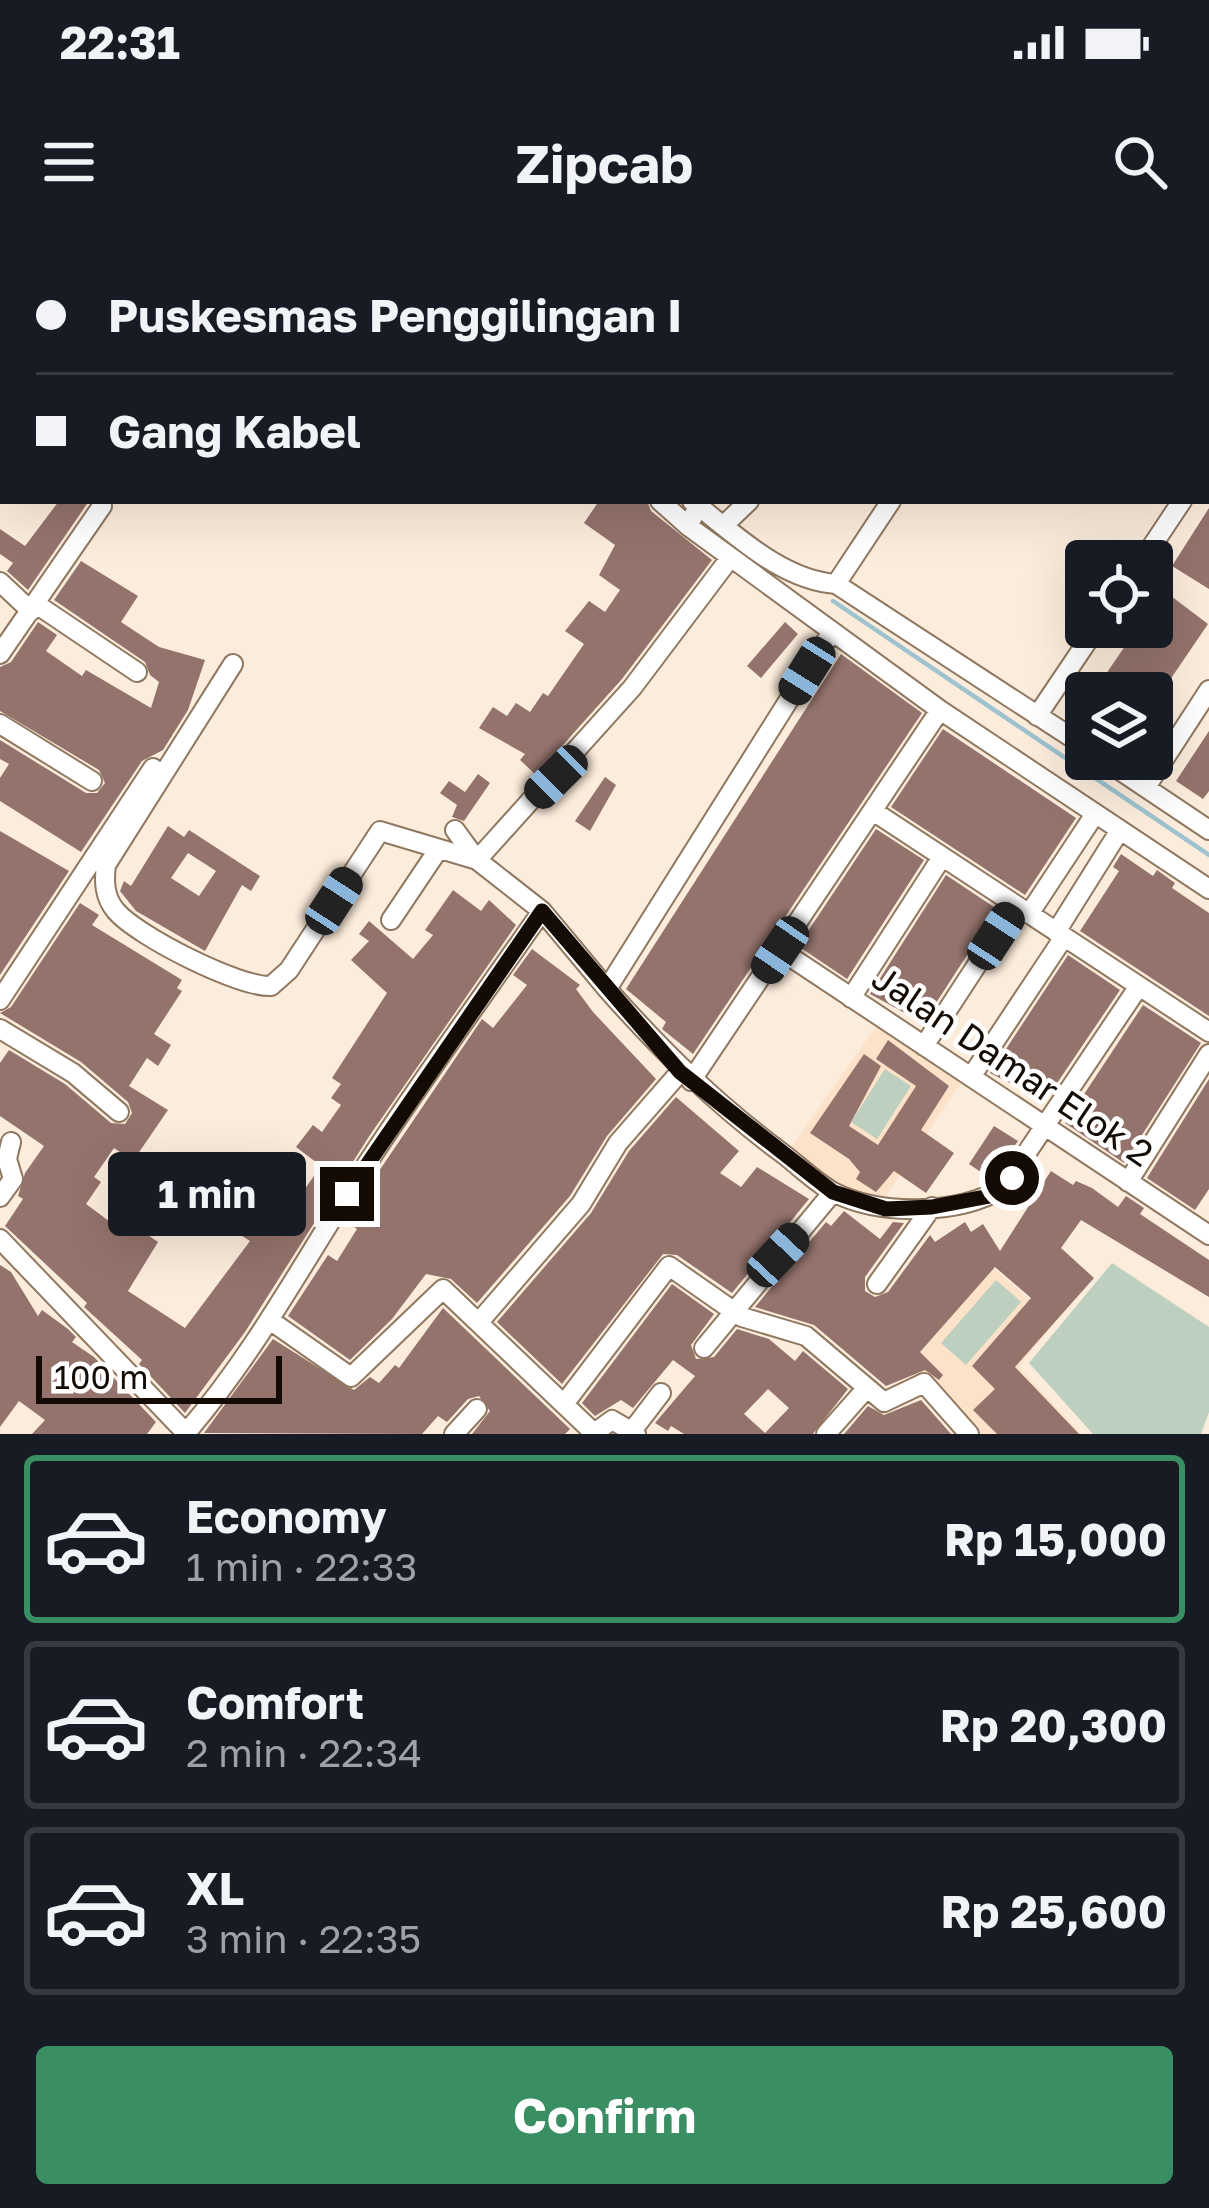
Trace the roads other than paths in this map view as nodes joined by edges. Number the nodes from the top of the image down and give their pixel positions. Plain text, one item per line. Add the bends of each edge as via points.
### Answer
1 (663, 504) edge
2 (696, 504) edge
3 (699, 504) edge
4 (746, 504) edge
5 (889, 504) edge
6 (1180, 504) edge
7 (102, 506) dead end
8 (724, 525) junction
9 (688, 526) junction
10 (1156, 540) edge
11 (730, 557) junction
12 (0, 582) edge
13 (836, 584) junction
14 (34, 607) junction
15 (831, 633) junction
16 (1083, 648) edge
17 (0, 654) edge
18 (137, 672) dead end
19 (1209, 690) edge
20 (940, 710) junction
21 (1037, 716) junction
22 (0, 724) edge
23 (1065, 734) edge
24 (1134, 780) edge
25 (92, 781) dead end
26 (1146, 788) junction
27 (873, 812) junction
28 (1096, 814) junction
29 (455, 830) dead end
30 (1120, 830) junction
31 (1209, 830) edge
32 (438, 850) junction
33 (942, 857) junction
34 (477, 860) junction
35 (1209, 889) edge
36 (1023, 910) junction
37 (542, 911) junction
38 (391, 920) dead end
39 (1060, 934) junction
40 (780, 950) junction
41 (1139, 986) junction
42 (608, 989) junction
43 (850, 998) junction
44 (0, 1000) edge
45 (0, 1029) edge
46 (1209, 1032) edge
47 (924, 1046) junction
48 (1209, 1054) edge
49 (686, 1076) junction
50 (971, 1077) junction
51 (119, 1112) dead end
52 (1048, 1128) junction
53 (11, 1142) dead end
54 (1128, 1182) junction
55 (833, 1192) junction
56 (0, 1197) edge
57 (932, 1207) junction
58 (1206, 1226) edge
59 (0, 1239) edge
60 (877, 1284) dead end
61 (732, 1312) junction
62 (271, 1321) junction
63 (479, 1322) junction
64 (704, 1348) dead end
65 (866, 1390) junction
66 (661, 1393) dead end
67 (564, 1405) junction
68 (477, 1409) dead end
69 (634, 1433) edge
70 (186, 1434) edge
71 (454, 1434) edge
72 (593, 1434) edge
73 (826, 1434) edge
74 (969, 1434) edge

1 - 9 street
2 - 9 street
3 - 8 street
4 - 8 street
5 - 13 street
6 - 10 street
7 - 14 street
8 - 13 street via 796,574
9 - 11 street
11 - 15 street
11 - 34 street via 632,688
12 - 14 street
13 - 21 street
14 - 17 street
14 - 18 street
15 - 20 street
15 - 42 street
16 - 21 street
19 - 26 street
20 - 27 street
20 - 28 street
21 - 23 street
22 - 25 street
24 - 26 street
26 - 31 street
27 - 33 street
27 - 40 street
28 - 30 street
28 - 36 street
29 - 34 street
30 - 35 street
30 - 39 street
32 - 34 street
32 - 38 street
32 - 44 street via 380,832 272,986 244,982 118,914 106,865 224,669
33 - 36 street
33 - 43 street
34 - 37 street
36 - 39 street
36 - 47 street
37 - 42 street
37 - 62 street via 372,1156
39 - 41 street
39 - 50 street
40 - 43 street, Jalan Damar Elok 2
40 - 49 street
41 - 46 street
41 - 52 street
42 - 49 street
43 - 47 street, Jalan Damar Elok 2
45 - 51 street
47 - 50 street, Jalan Damar Elok 2
48 - 54 street
49 - 55 street
49 - 63 street via 618,1143 581,1204
50 - 52 street, Jalan Damar Elok 2
52 - 54 street, Jalan Damar Elok 2
52 - 57 street via 1003,1188
53 - 56 street via 13,1179
54 - 58 street, Jalan Damar Elok 2
55 - 57 street via 886,1209
55 - 61 street
57 - 60 street
59 - 70 street
61 - 64 street
61 - 65 street via 806,1336
61 - 67 street via 669,1265
62 - 63 street via 351,1377 439,1290
62 - 70 street
63 - 67 street
65 - 73 street
65 - 74 street via 892,1401 924,1383
66 - 69 street
67 - 72 street
68 - 71 street
69 - 72 street via 612,1420

